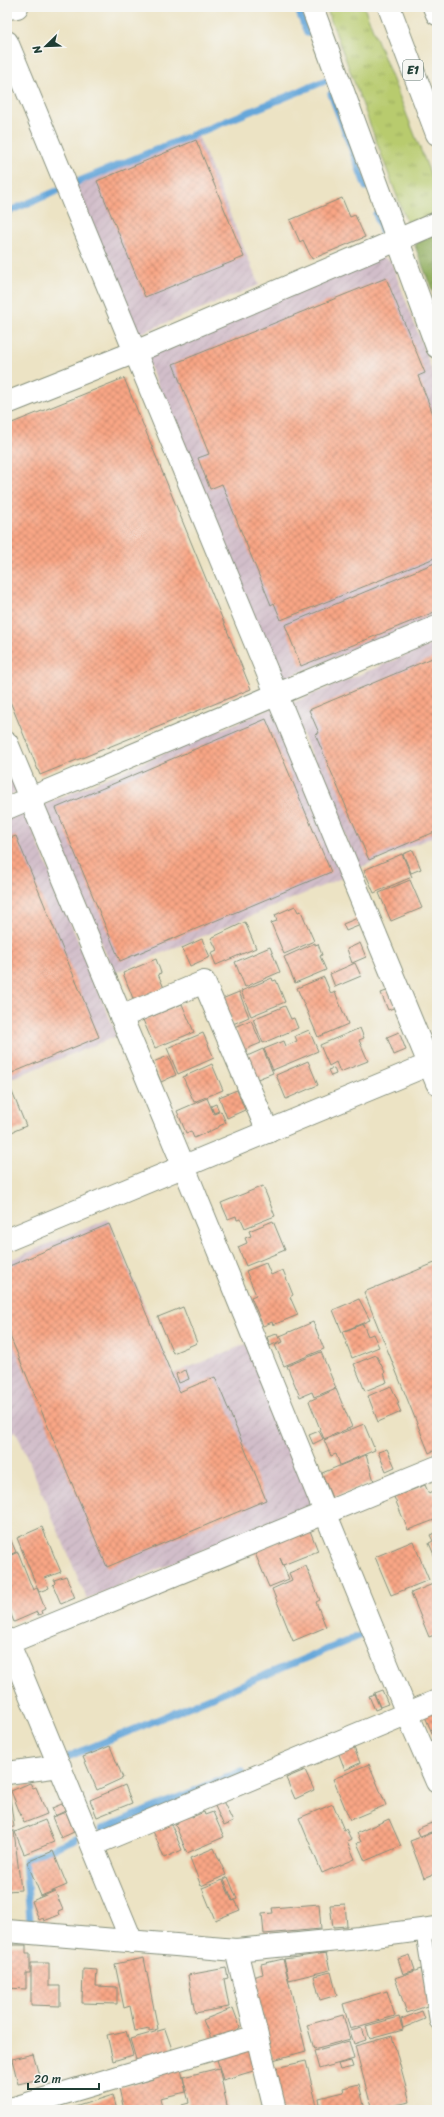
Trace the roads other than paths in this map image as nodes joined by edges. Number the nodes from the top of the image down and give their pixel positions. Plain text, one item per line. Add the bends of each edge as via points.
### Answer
1 (17, 7) edge
2 (312, 7) edge
3 (389, 7) edge
4 (434, 7) edge
5 (7, 8) edge
6 (437, 14) edge
7 (7, 42) edge
8 (437, 134) edge
9 (437, 223) edge
10 (397, 239) junction
11 (437, 347) edge
12 (135, 352) junction
13 (7, 403) edge
14 (437, 627) edge
15 (276, 694) junction
16 (7, 744) edge
17 (30, 798) junction
18 (7, 808) edge
19 (121, 1017) junction
20 (434, 1070) edge
21 (268, 1132) junction
22 (184, 1167) junction
23 (7, 1240) edge
24 (437, 1466) edge
25 (326, 1512) junction
26 (8, 1641) edge
27 (437, 1701) edge
28 (407, 1713) junction
29 (60, 1766) junction
30 (7, 1774) edge
31 (437, 1782) edge
32 (92, 1844) junction
33 (430, 1929) edge
34 (7, 1931) edge
35 (132, 1942) junction
36 (236, 1950) junction
37 (437, 2022) edge
38 (257, 2036) junction
39 (7, 2110) edge
40 (275, 2110) edge

1 - 5 main road
2 - 10 main road
3 - 8 main road, E1
4 - 6 main road
7 - 12 main road
9 - 10 main road
10 - 11 main road
10 - 12 main road
12 - 13 main road
12 - 15 main road
14 - 15 main road
15 - 17 main road
15 - 20 main road
16 - 17 main road
17 - 18 main road
17 - 19 main road
19 - 21 main road via 204,982
19 - 22 main road
20 - 21 main road
21 - 22 main road
22 - 23 main road
22 - 25 main road
24 - 25 main road
25 - 26 main road
25 - 28 main road
26 - 29 main road
27 - 28 main road
28 - 31 main road
28 - 32 main road
29 - 30 main road
29 - 32 main road
32 - 35 main road
33 - 36 main road
33 - 37 lane
34 - 35 main road
35 - 36 main road
36 - 38 main road
38 - 39 main road
38 - 40 main road

